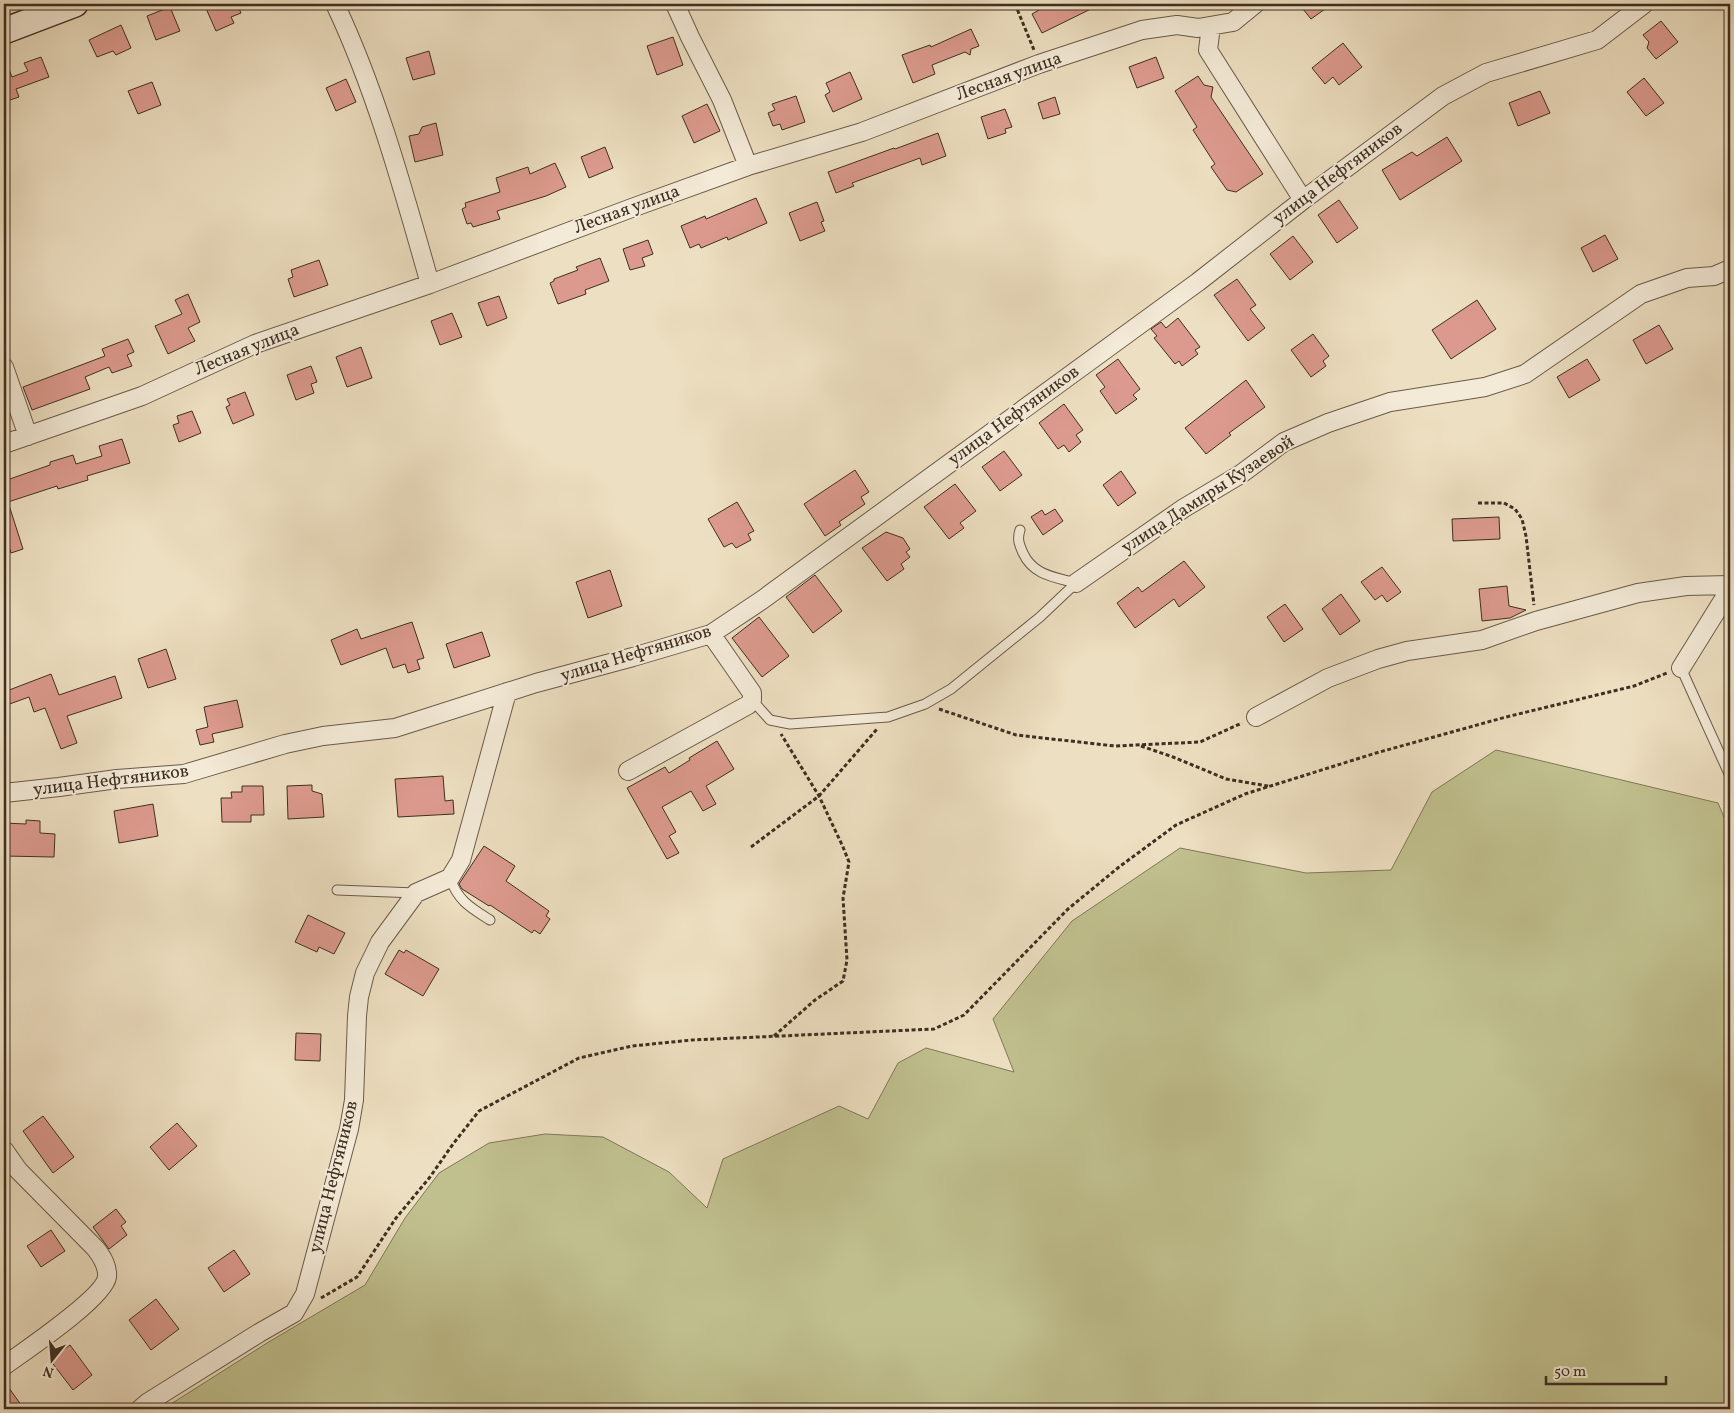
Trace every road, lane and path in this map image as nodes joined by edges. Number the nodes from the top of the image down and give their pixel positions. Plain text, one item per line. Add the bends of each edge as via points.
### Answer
1 (75, 4) edge
2 (335, 4) edge
3 (675, 4) edge
4 (1016, 4) edge
5 (1255, 4) edge
6 (1644, 4) edge
7 (1211, 26) junction
8 (4, 31) edge
9 (1039, 64) junction
10 (748, 166) junction
11 (1303, 200) junction
12 (1730, 269) edge
13 (1722, 278) edge
14 (430, 284) junction
15 (4, 367) edge
16 (28, 436) junction
17 (4, 444) edge
18 (1478, 503) dead end
19 (1020, 530) dead end
20 (1076, 583) junction
21 (1730, 585) edge
22 (1730, 589) edge
23 (1536, 621) junction
24 (711, 634) junction
25 (1681, 668) junction
26 (507, 692) junction
27 (752, 700) junction
28 (925, 704) junction
29 (888, 717) junction
30 (1256, 717) joint
31 (770, 720) junction
32 (1138, 745) junction
33 (628, 771) dead end
34 (1730, 776) edge
35 (1269, 786) junction
36 (4, 793) edge
37 (819, 796) junction
38 (750, 847) dead end
39 (450, 878) junction
40 (336, 890) dead end
41 (416, 893) junction
42 (490, 920) dead end
43 (774, 1036) junction
44 (4, 1150) edge
45 (294, 1313) junction
46 (4, 1366) edge
47 (140, 1409) edge

1 - 8 street
2 - 14 street via 350,36 397,171
3 - 10 street via 722,100
4 - 9 path
5 - 7 street, Лесная улица via 1233,22
6 - 11 street, улица Нефтяников via 1596,40 1486,73 1443,96
7 - 9 street, Лесная улица via 1177,25 1142,30
7 - 11 street via 1208,50
9 - 10 street, Лесная улица via 862,132
10 - 14 street, Лесная улица
11 - 24 street, улица Нефтяников via 1151,317
12 - 13 street, улица Дамиры Кузаевой
13 - 20 street, улица Дамиры Кузаевой via 1688,278 1641,294 1525,374 1485,387 1390,402 1284,442
14 - 16 street, Лесная улица via 255,344 142,396
15 - 16 street
16 - 17 street, Лесная улица
18 - 23 path via 1504,504 1515,509 1522,519
19 - 20 lane via 1019,545 1034,569
20 - 28 lane via 1040,617 951,689
21 - 23 street via 1638,592
22 - 25 street
23 - 30 street via 1482,640 1406,651 1378,659 1328,678
24 - 26 street, улица Нефтяников
24 - 27 street via 752,692
25 - 34 lane
25 - 35 path via 1634,686 1497,719
26 - 36 street, улица Нефтяников via 395,728 322,736 285,744 184,774
26 - 39 street via 461,860
27 - 31 lane
27 - 33 street
28 - 29 lane
28 - 32 path via 1016,735 1115,746
29 - 31 lane via 790,724
29 - 37 path
30 - 32 path via 1200,742
31 - 37 path via 786,739
32 - 35 path via 1226,779
35 - 43 path via 1176,825 1120,867 1068,910 964,1015 934,1029
37 - 38 path
37 - 43 path via 849,862 843,898 847,960 843,981 815,1000
39 - 41 street, улица Нефтяников
39 - 42 lane via 454,892
40 - 41 lane
41 - 45 street, улица Нефтяников via 380,942 365,972 359,997 354,1100 349,1129 305,1294
43 - 45 path via 632,1046 579,1058 478,1111 396,1218 357,1277
44 - 46 street via 18,1170 96,1249 106,1264 107,1278 96,1294 62,1324
45 - 47 street

